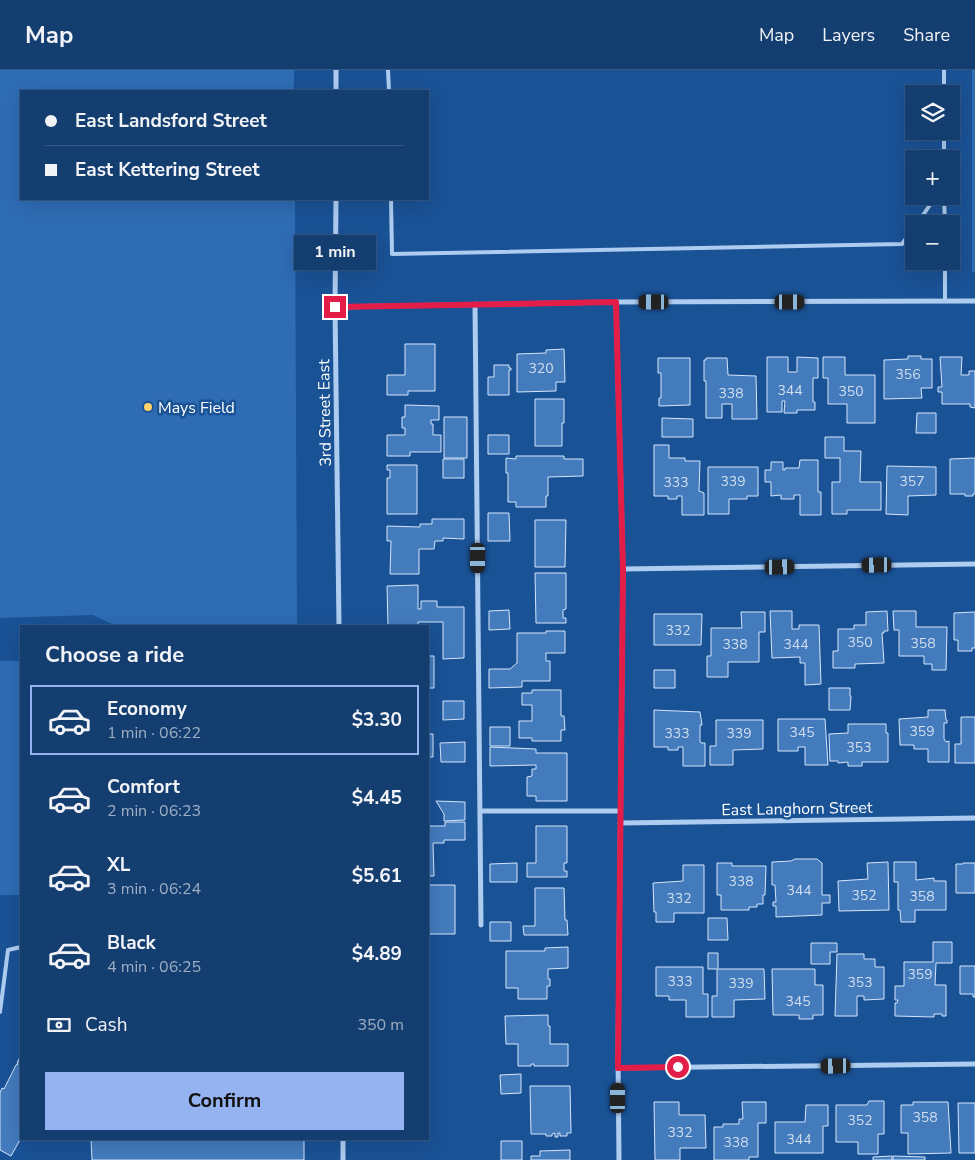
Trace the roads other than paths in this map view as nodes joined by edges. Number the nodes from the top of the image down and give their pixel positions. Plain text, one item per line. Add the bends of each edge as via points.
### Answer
1 (336, 70) edge
2 (388, 70) edge
3 (944, 70) edge
4 (944, 85) edge
5 (336, 90) edge
6 (389, 90) edge
7 (336, 200) edge
8 (391, 200) edge
9 (905, 240) edge
10 (945, 270) edge
11 (945, 301) junction
12 (975, 301) edge
13 (616, 302) junction
14 (475, 304) junction
15 (335, 307) junction
16 (975, 564) edge
17 (623, 570) junction
18 (339, 625) edge
19 (480, 811) junction
20 (620, 811) junction
21 (975, 818) edge
22 (620, 823) junction
23 (481, 925) dead end
24 (20, 947) edge
25 (0, 1012) edge
26 (975, 1064) edge
27 (618, 1068) junction
28 (343, 1140) edge
29 (343, 1160) edge
30 (619, 1160) edge

1 - 5 street
2 - 6 lane
3 - 4 lane
7 - 15 street, 3rd Street East
8 - 9 lane via 392,254 902,244
10 - 11 lane
11 - 12 street
11 - 13 street
13 - 14 street
13 - 17 street
14 - 15 street
14 - 19 street
15 - 18 street, 3rd Street East
16 - 17 street
17 - 20 street
19 - 20 street
19 - 23 street
20 - 22 street
21 - 22 street, East Langhorn Street
22 - 27 street
24 - 25 lane via 8,950
26 - 27 street
27 - 30 street
28 - 29 street

